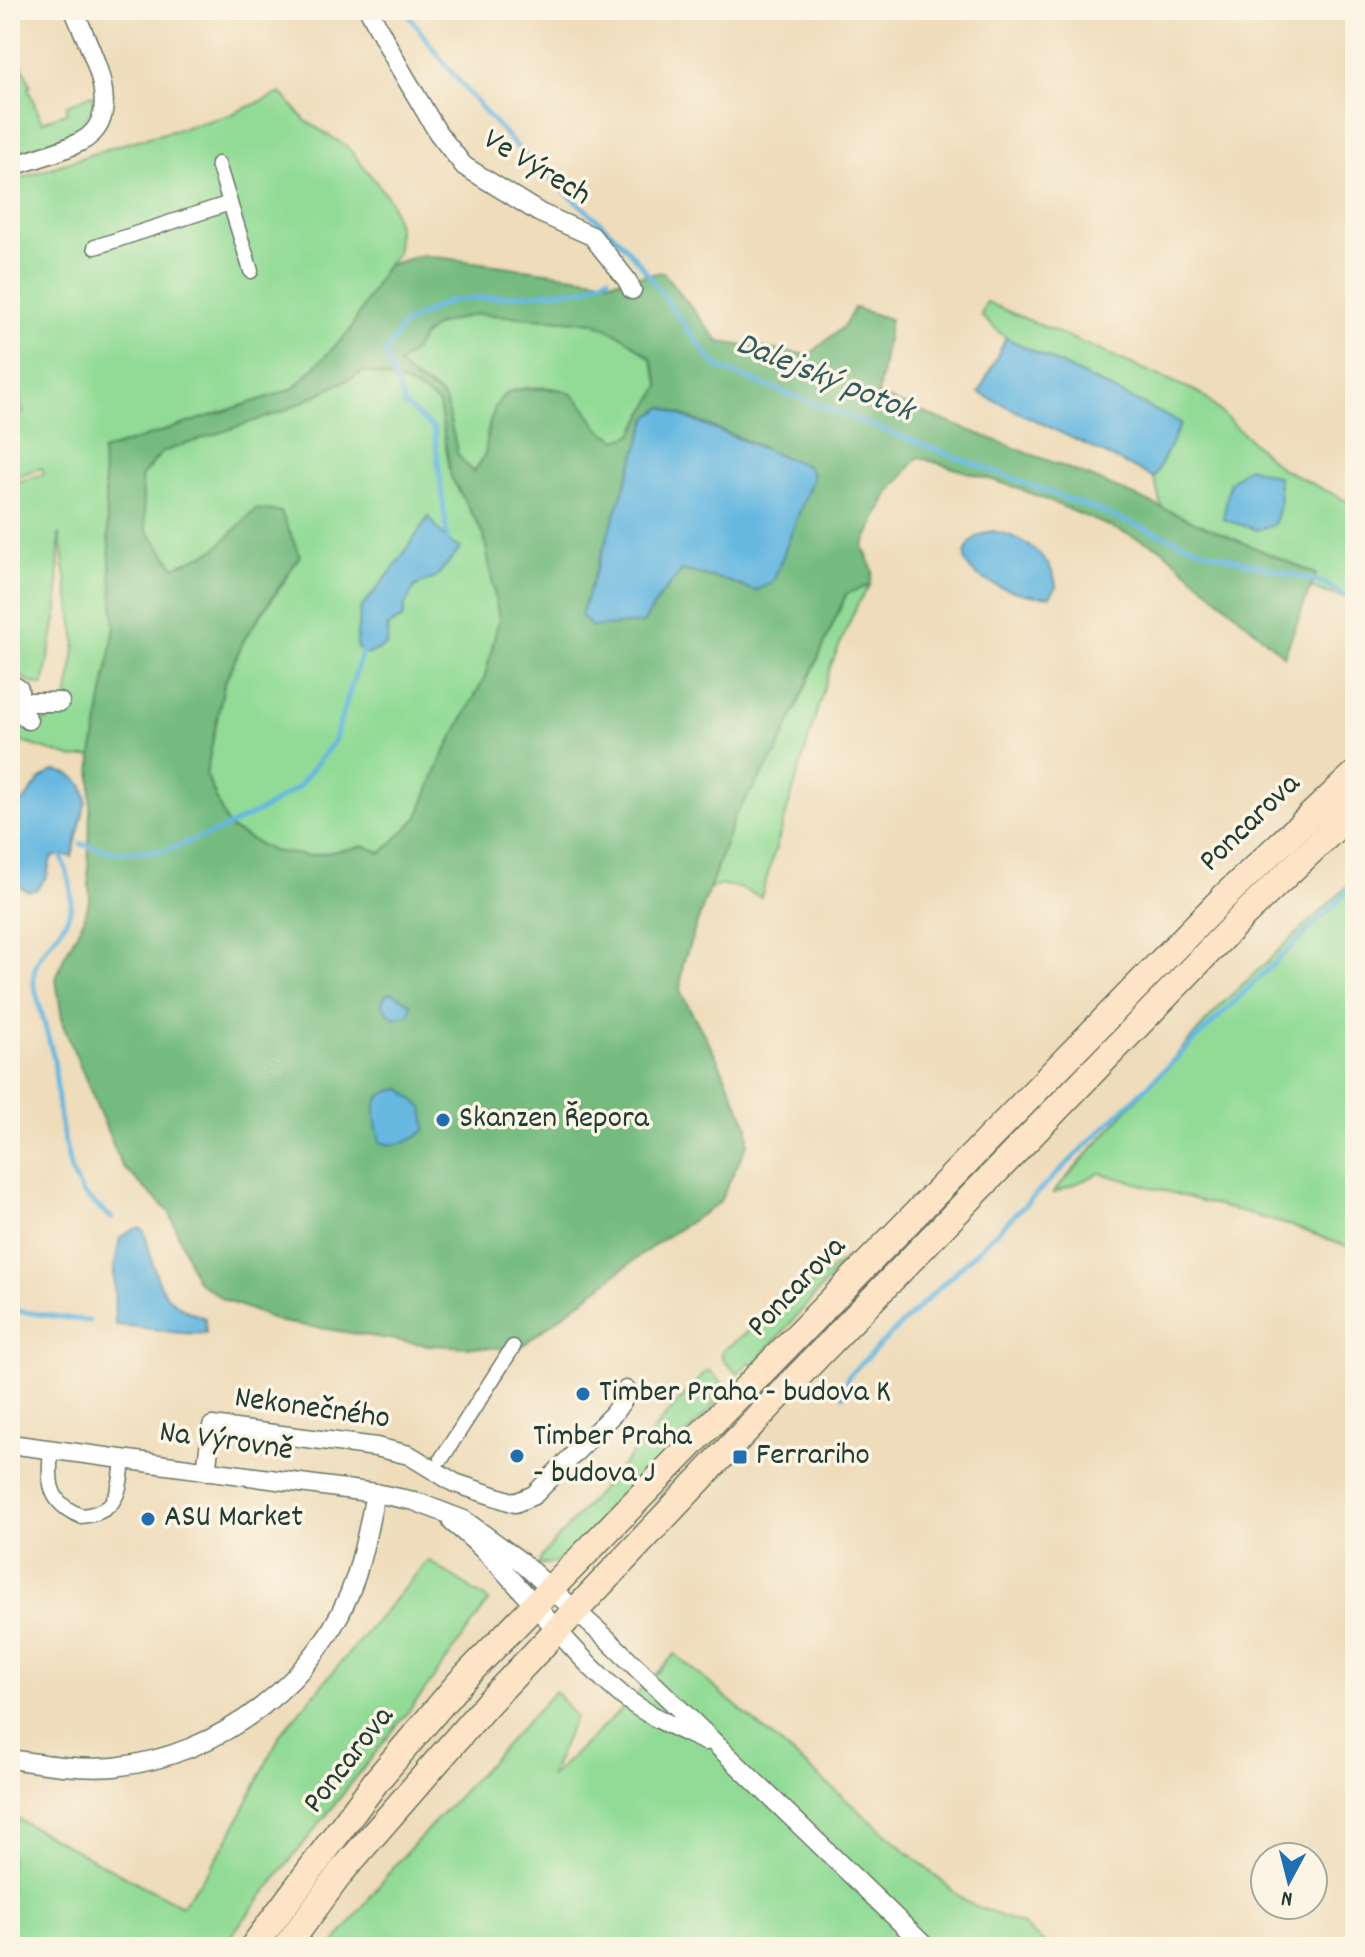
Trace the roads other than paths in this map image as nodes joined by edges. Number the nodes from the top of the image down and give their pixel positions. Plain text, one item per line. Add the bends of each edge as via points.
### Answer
1 (74, 10) edge
2 (369, 10) edge
3 (218, 164) dead end
4 (10, 167) edge
5 (230, 203) junction
6 (95, 247) dead end
7 (251, 271) dead end
8 (632, 290) dead end
9 (10, 683) edge
10 (20, 702) junction
11 (60, 702) dead end
12 (28, 720) dead end
13 (1355, 774) edge
14 (1355, 809) edge
15 (513, 1347) dead end
16 (626, 1390) dead end
17 (10, 1444) edge
18 (51, 1450) junction
19 (442, 1458) dead end
20 (123, 1459) junction
21 (206, 1471) junction
22 (375, 1493) junction
23 (543, 1597) junction
24 (576, 1611) junction
25 (557, 1631) junction
26 (718, 1747) junction
27 (10, 1759) edge
28 (253, 1947) edge
29 (286, 1947) edge
30 (926, 1947) edge

1 - 4 street via 105,94 104,113 82,141
2 - 8 street, Ve Výrech via 438,133 464,166 540,213 592,236
3 - 5 street
5 - 6 street
5 - 7 street
9 - 10 street via 19,689
10 - 11 street
10 - 12 street
13 - 23 main road, Poncarova via 1225,896
14 - 24 main road, Poncarova via 1244,915
15 - 19 street
16 - 21 street, Nekonečného via 613,1414 544,1485 515,1503 455,1483 409,1455 212,1426
17 - 18 street, Na Výrovně
18 - 20 street, Na Výrovně
18 - 20 street via 53,1494 81,1516 105,1511 113,1501
20 - 21 street, Na Výrovně
21 - 22 street, Na Výrovně
22 - 23 street, Na Výrovně via 433,1508 515,1581
22 - 27 street via 355,1579 333,1626 301,1670 263,1706 217,1738 164,1757 112,1767
23 - 24 street
23 - 25 street
23 - 28 main road, Poncarova via 422,1725
24 - 25 main road, Poncarova
24 - 26 street
25 - 26 street via 624,1696 652,1716
25 - 29 main road, Poncarova via 342,1871
26 - 30 street

